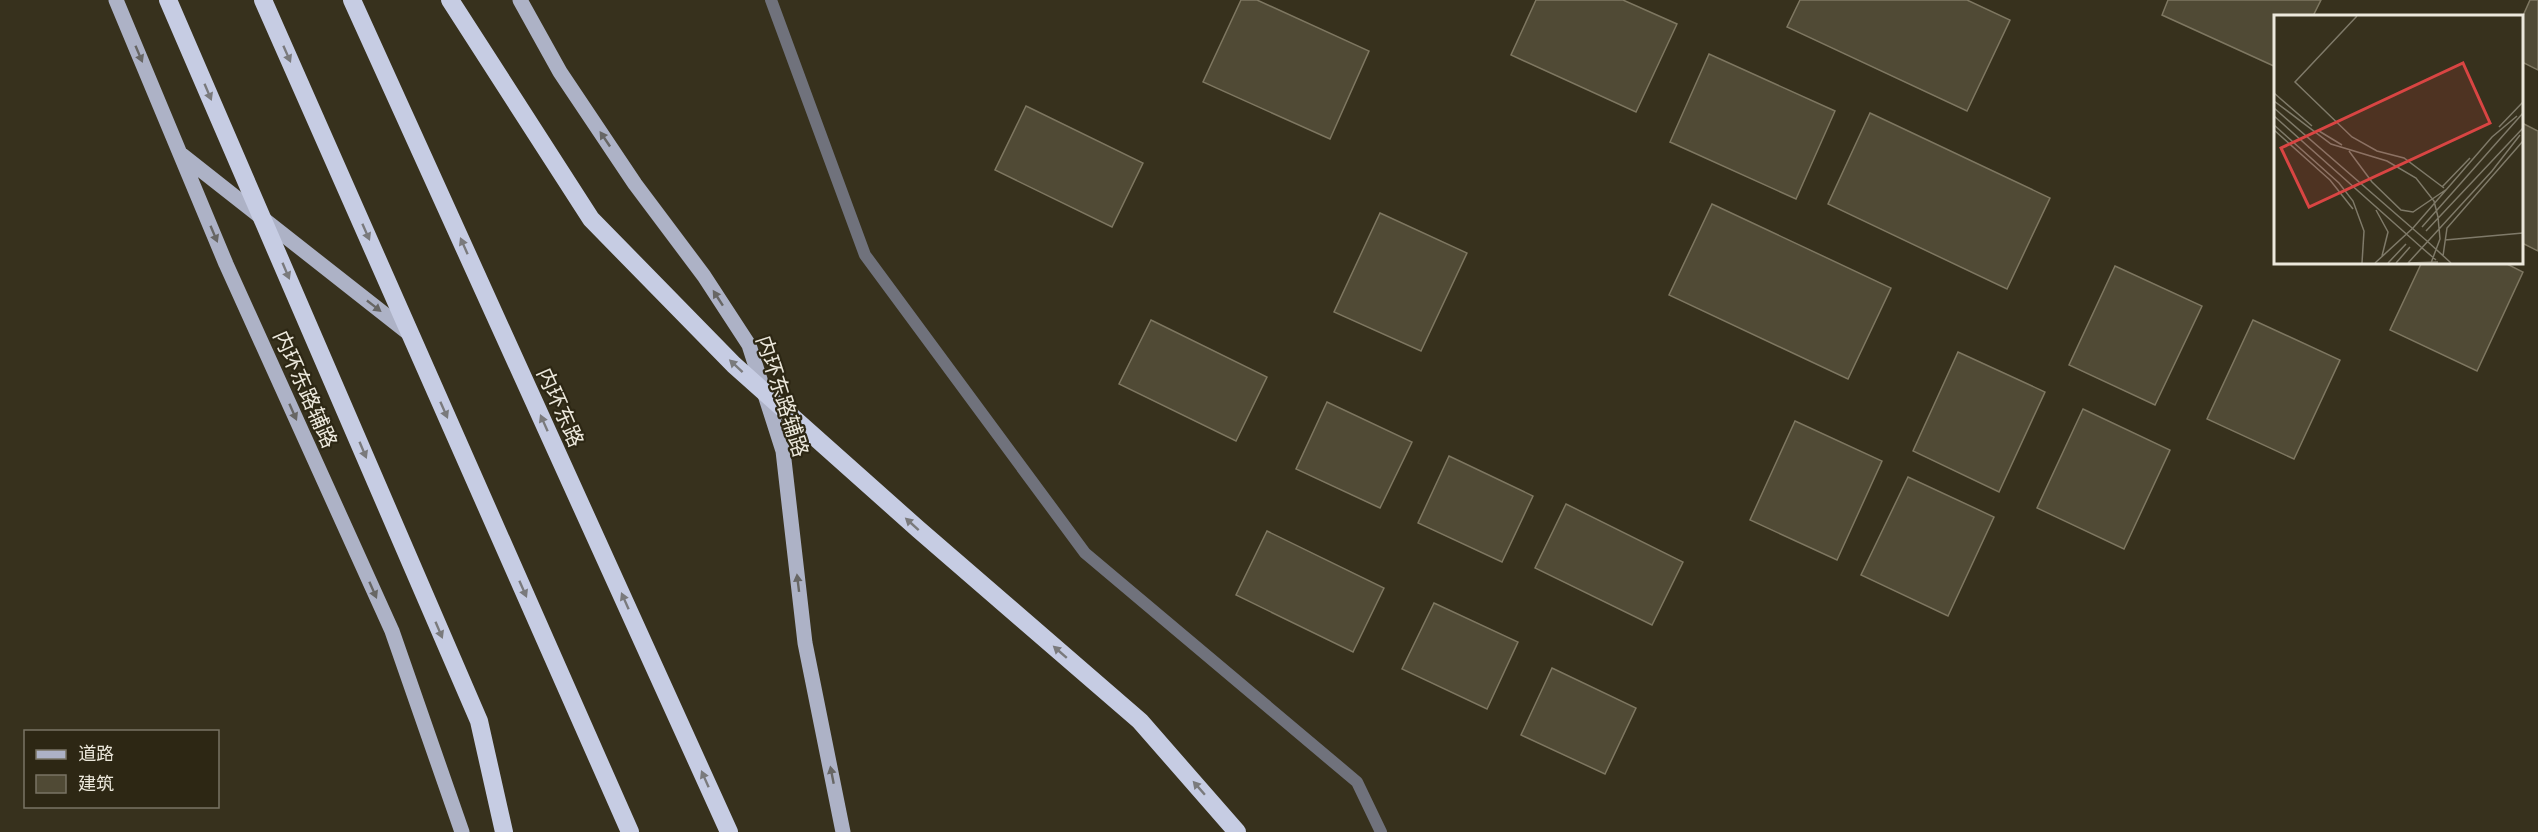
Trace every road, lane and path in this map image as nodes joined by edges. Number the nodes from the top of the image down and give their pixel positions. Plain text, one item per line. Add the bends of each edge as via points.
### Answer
1 (116, 0) edge
2 (168, 0) edge
3 (263, 0) edge
4 (352, 0) edge
5 (450, 0) edge
6 (520, 0) edge
7 (771, 0) edge
8 (180, 153) junction
9 (411, 336) junction
10 (462, 832) edge
11 (504, 832) edge
12 (630, 832) edge
13 (729, 832) edge
14 (843, 832) edge
15 (1237, 832) edge
16 (1381, 832) edge

1 -> 8 main road, 内环东路辅路
2 -> 11 highway via 478,721
3 -> 9 highway
13 -> 4 highway, 内环东路
15 -> 5 highway via 1140,721 734,365 591,219
14 -> 6 main road, 内环东路辅路 via 805,643 783,451 749,345 560,72
7 - 16 street via 866,255 887,284 1085,553 1358,782
8 -> 9 main road
8 -> 10 main road, 内环东路辅路 via 392,631
9 -> 12 highway

